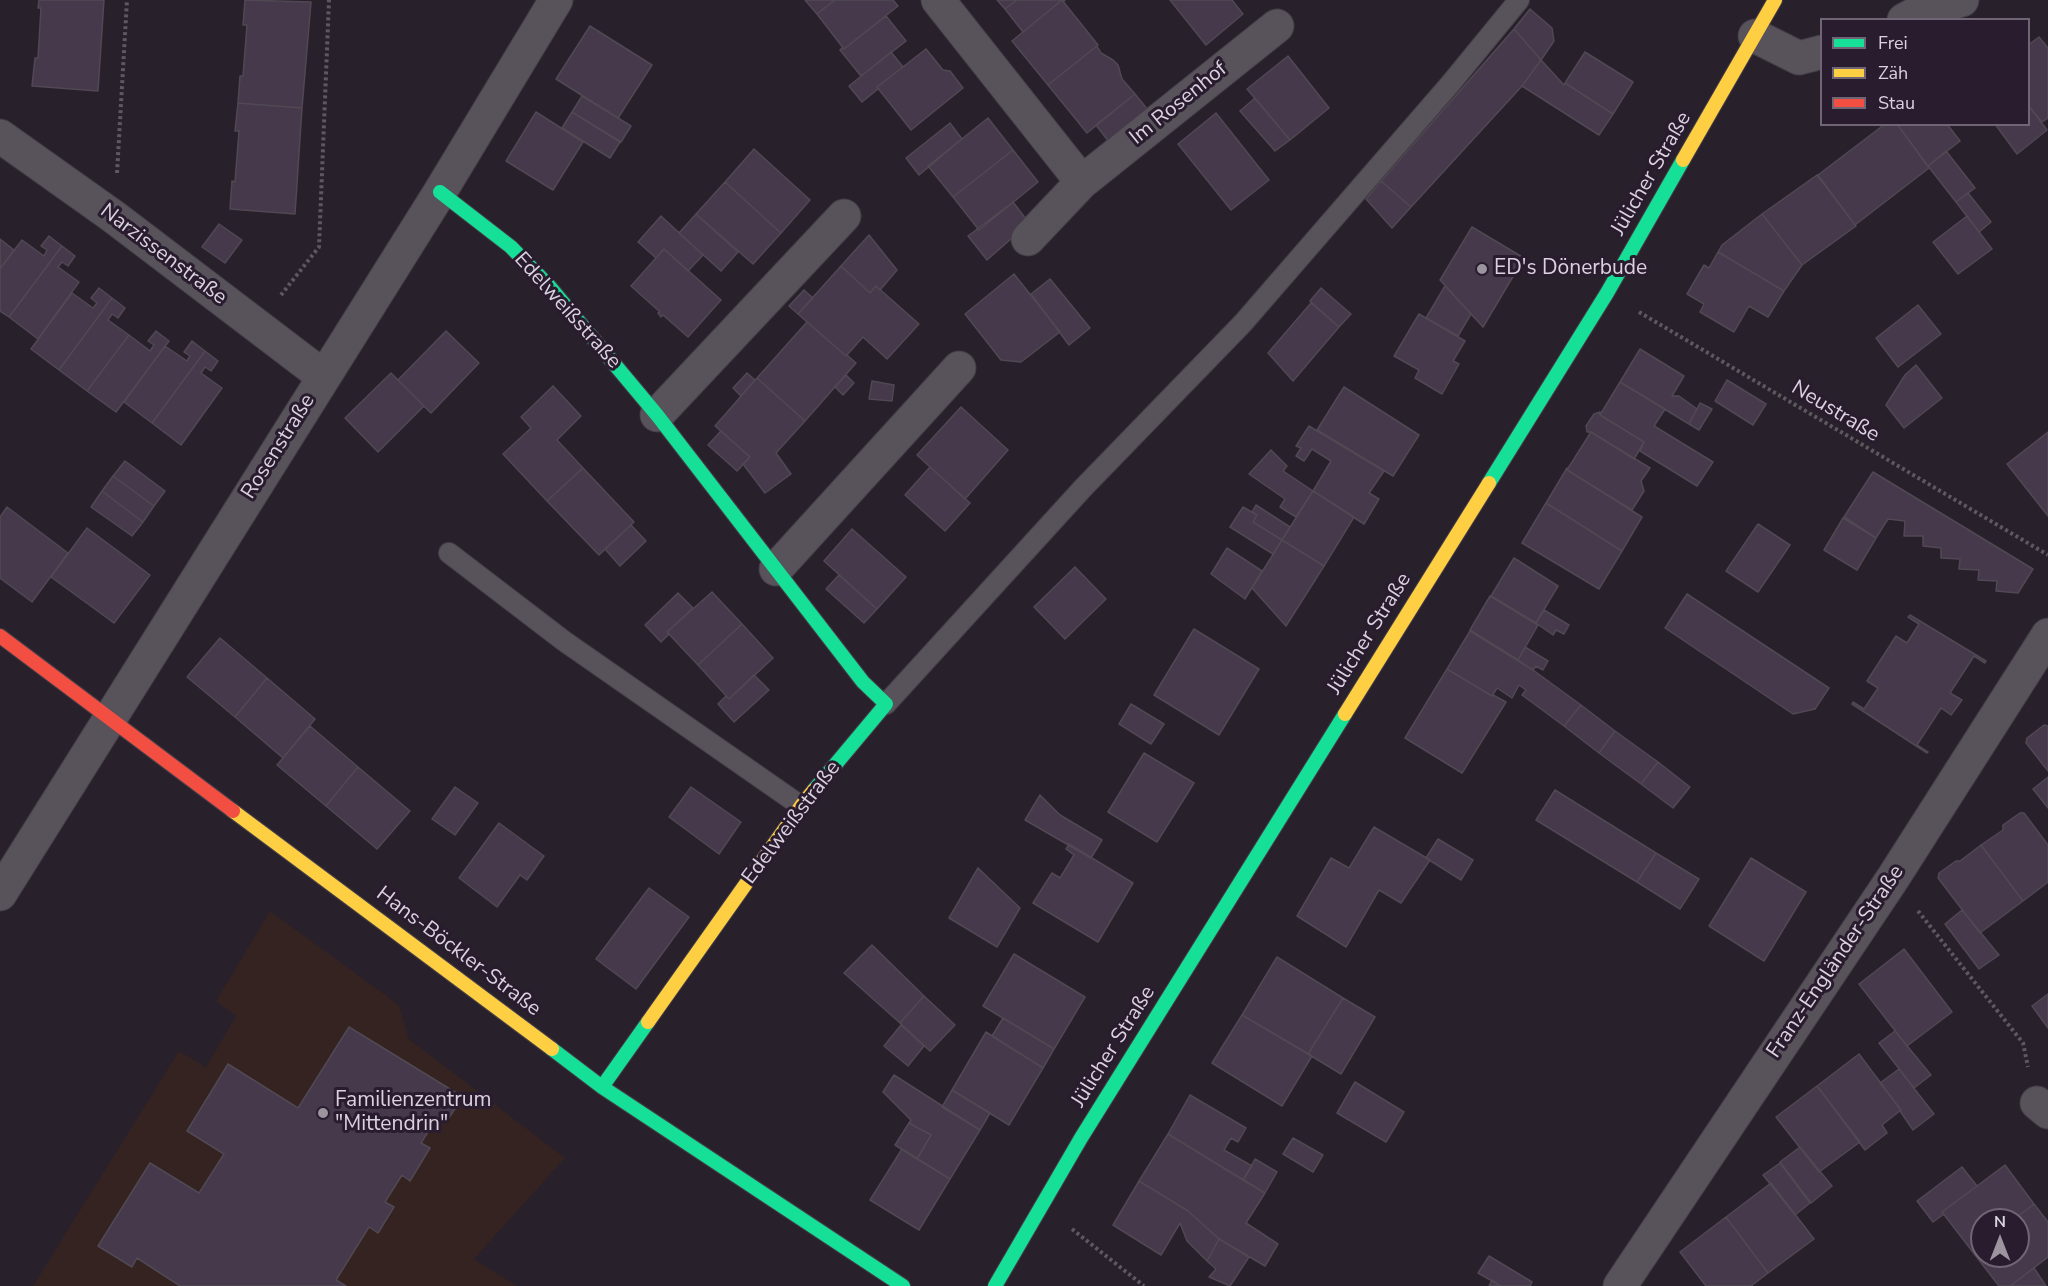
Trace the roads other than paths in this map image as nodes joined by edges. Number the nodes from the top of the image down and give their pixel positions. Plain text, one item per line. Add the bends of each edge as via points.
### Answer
1 (556, 0) edge
2 (938, 0) edge
3 (1520, 0) edge
4 (1962, 0) edge
5 (1773, 1) edge
6 (1908, 18) edge
7 (1277, 26) dead end
8 (1755, 36) junction
9 (1820, 52) edge
10 (0, 136) edge
11 (1082, 183) junction
12 (440, 192) junction
13 (844, 216) dead end
14 (1028, 239) dead end
15 (959, 368) dead end
16 (323, 376) junction
17 (657, 415) junction
18 (449, 553) dead end
19 (776, 569) junction
20 (2048, 635) edge
21 (0, 636) edge
22 (886, 704) junction
23 (111, 717) junction
24 (801, 806) junction
25 (0, 894) edge
26 (603, 1088) junction
27 (1628, 1282) edge
28 (903, 1286) edge
29 (995, 1286) edge

1 - 12 street, Rosenstraße
2 - 11 street
3 - 22 lane via 1243,323 1083,488
4 - 6 street
5 - 8 street, Jülicher Straße
7 - 11 street, Im Rosenhof
8 - 9 street via 1799,58
8 - 29 street, Jülicher Straße via 1607,293 1100,1108
10 - 16 street, Narzissenstraße
11 - 14 street, Im Rosenhof
12 - 16 street, Rosenstraße
12 - 17 street, Edelweißstraße via 511,248 549,286
13 - 17 street
15 - 19 street
16 - 23 street, Rosenstraße
17 - 19 street, Edelweißstraße
18 - 24 lane via 564,641
19 - 22 street, Edelweißstraße via 863,682
20 - 27 street, Franz-Engländer-Straße
21 - 23 street, Hans-Böckler-Straße
22 - 24 street, Edelweißstraße
23 - 25 street, Rosenstraße
23 - 26 street, Hans-Böckler-Straße
24 - 26 street, Edelweißstraße
26 - 28 street, Hans-Böckler-Straße

